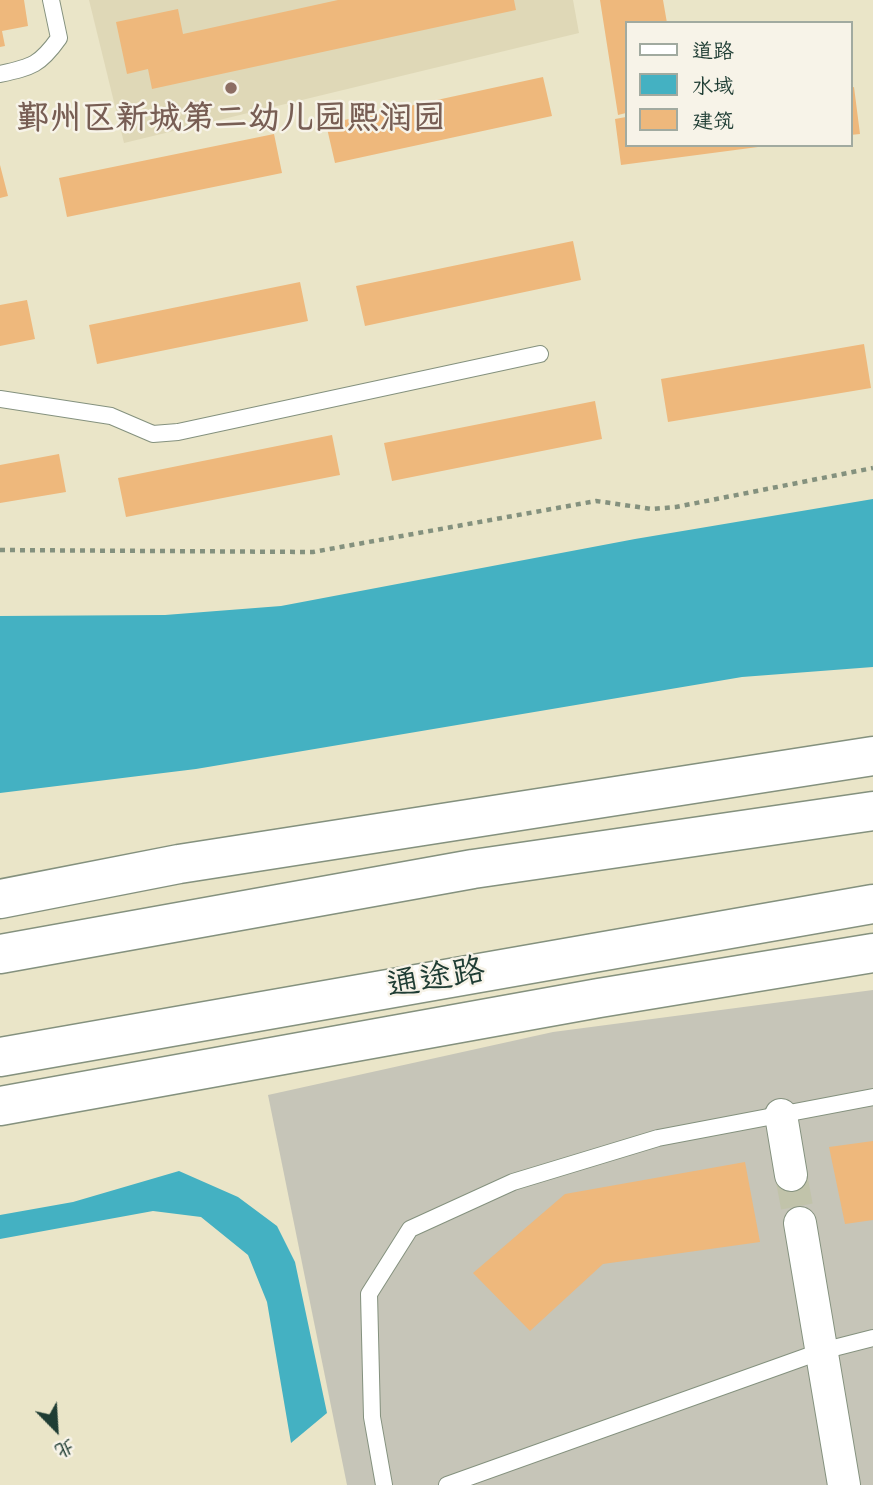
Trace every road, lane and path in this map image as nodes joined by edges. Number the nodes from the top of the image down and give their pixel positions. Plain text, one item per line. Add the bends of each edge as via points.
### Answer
1 (51, 0) edge
2 (0, 74) edge
3 (540, 354) dead end
4 (0, 399) edge
5 (873, 468) edge
6 (0, 550) edge
7 (873, 756) edge
8 (873, 811) edge
9 (0, 899) edge
10 (873, 904) edge
11 (873, 953) edge
12 (0, 954) edge
13 (0, 1057) edge
14 (873, 1097) edge
15 (0, 1106) edge
16 (781, 1115) junction
17 (791, 1175) tunnel mouth
18 (800, 1223) tunnel mouth
19 (873, 1338) edge
20 (822, 1351) junction
21 (384, 1485) edge
22 (447, 1485) edge
23 (844, 1485) edge

1 - 2 lane via 59,38 32,67
3 - 4 lane via 178,432 153,434 111,416
5 - 6 path via 676,507 652,509 596,501 313,552
7 - 9 main road via 179,864
8 - 12 main road via 473,869
10 - 13 main road, 通途路
11 - 15 main road
14 - 16 lane
16 - 17 street
16 - 21 lane via 658,1138 513,1182 410,1229 369,1294 372,1417
18 - 20 street
19 - 20 lane
20 - 22 lane
20 - 23 street

